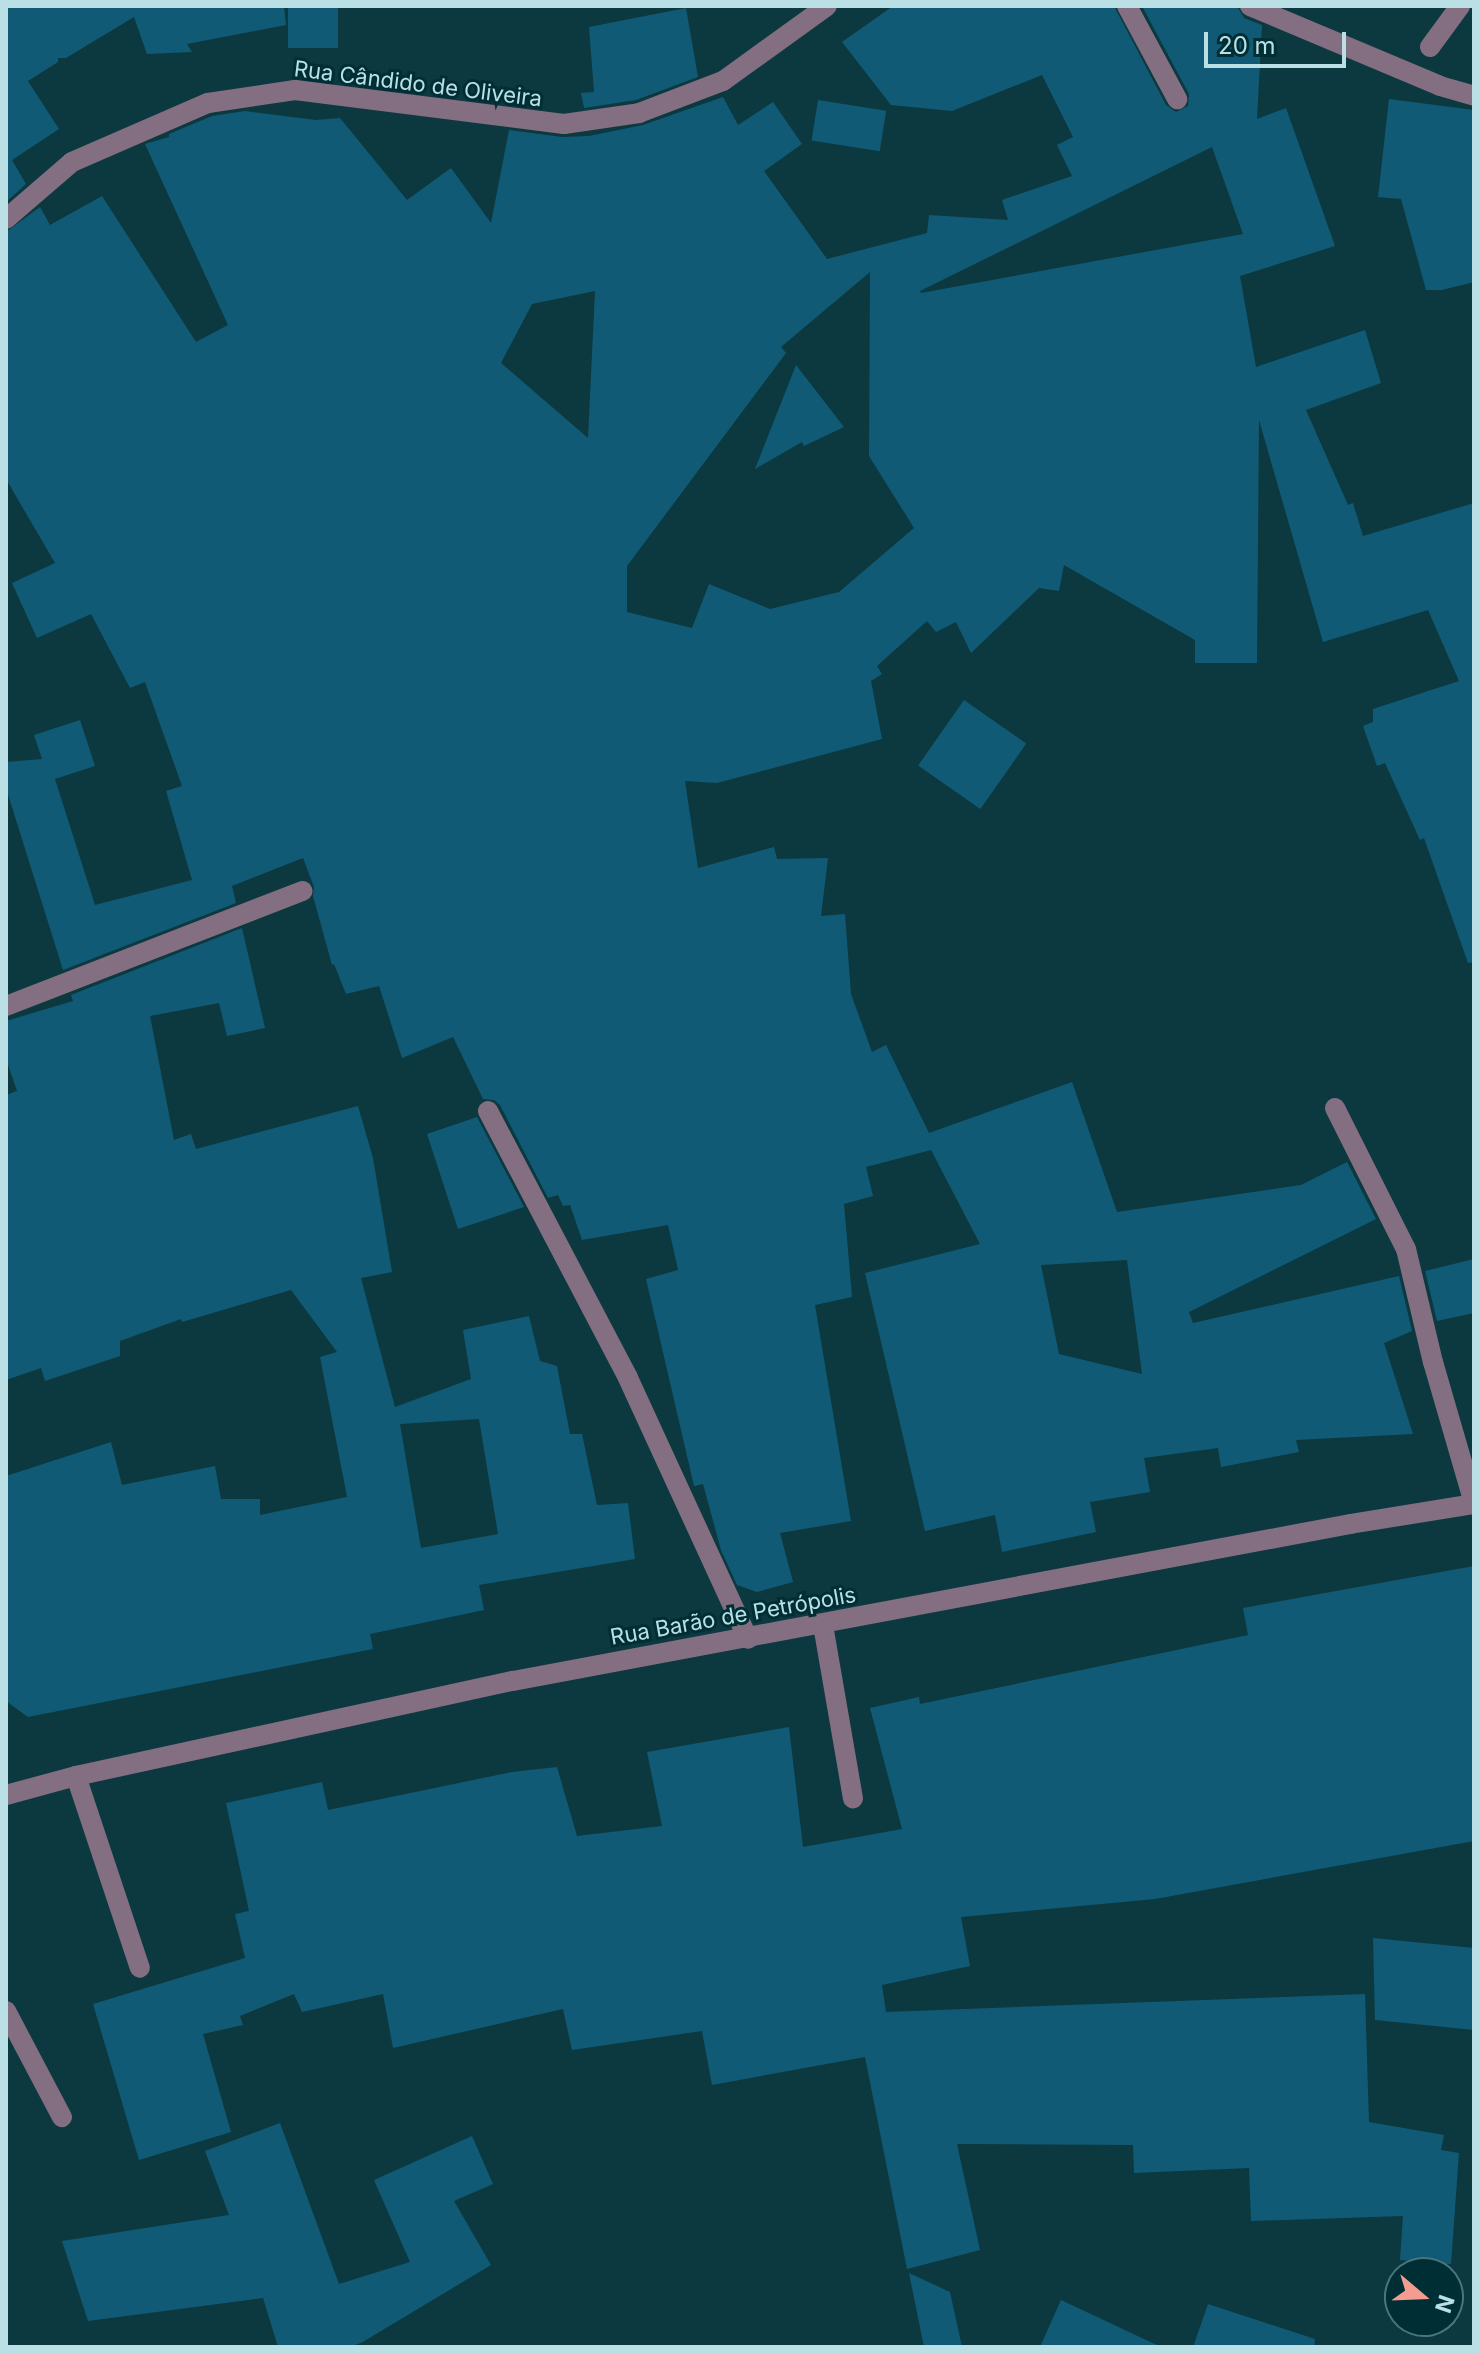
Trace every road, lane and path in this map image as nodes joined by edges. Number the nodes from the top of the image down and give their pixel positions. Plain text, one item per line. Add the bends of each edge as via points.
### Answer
1 (827, 6) edge
2 (1127, 6) edge
3 (1250, 6) edge
4 (1460, 6) edge
5 (1430, 47) dead end
6 (1474, 96) edge
7 (1177, 99) dead end
8 (6, 219) edge
9 (302, 891) dead end
10 (6, 1006) edge
11 (1335, 1108) dead end
12 (488, 1111) dead end
13 (1474, 1504) edge
14 (823, 1625) junction
15 (748, 1639) junction
16 (76, 1776) junction
17 (9, 1787) edge
18 (853, 1798) dead end
19 (140, 1968) dead end
20 (6, 2011) edge
21 (62, 2117) dead end

1 - 8 street, Rua Cândido de Oliveira via 723,81 624,115 564,124 295,90 208,103 72,162
2 - 7 street
3 - 6 street
4 - 5 street
9 - 10 street
11 - 13 street via 1406,1249
12 - 15 street via 628,1378
13 - 14 street, Rua Barão de Petrópolis
14 - 15 street, Rua Barão de Petrópolis
14 - 18 street
15 - 16 street, Rua Barão de Petrópolis via 513,1681
16 - 17 street, Rua Barão de Petrópolis
16 - 19 street
20 - 21 street

